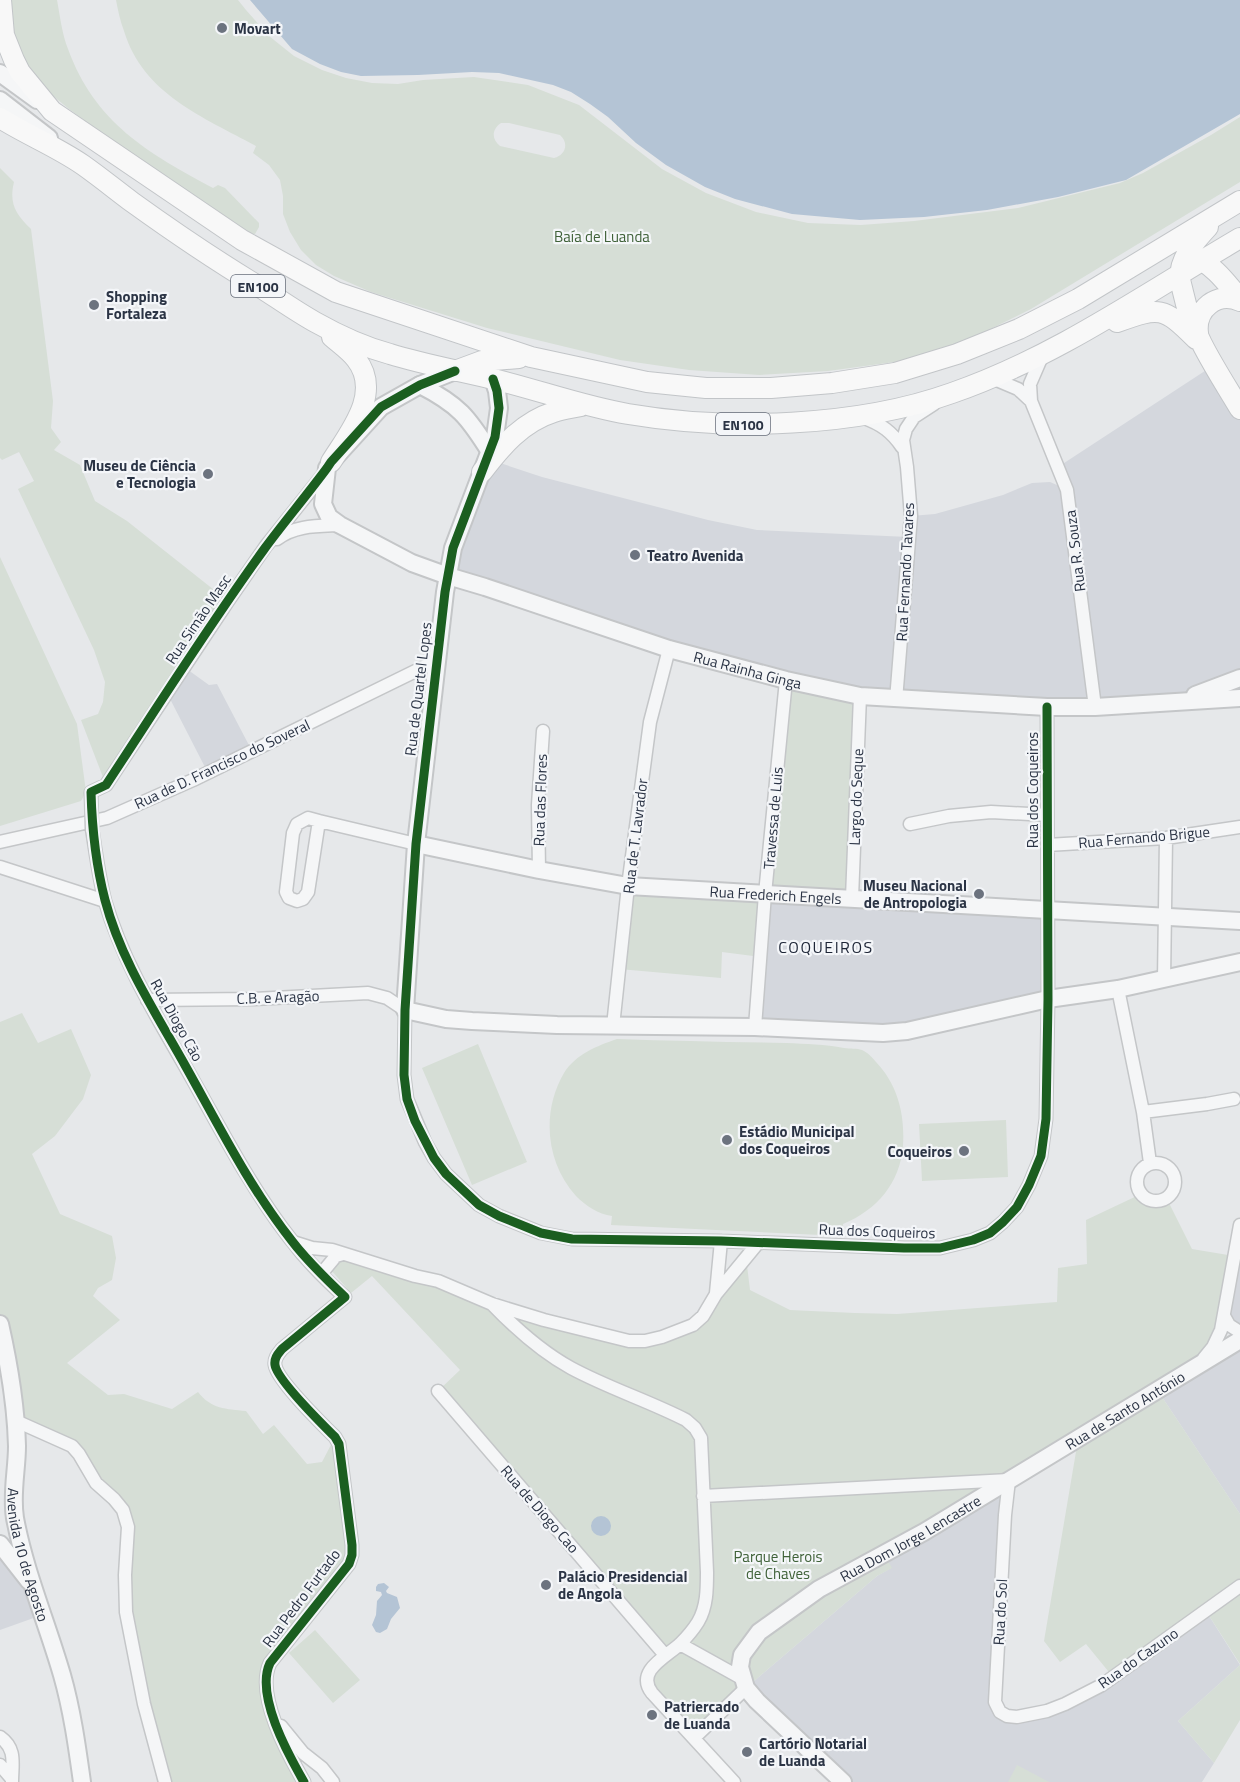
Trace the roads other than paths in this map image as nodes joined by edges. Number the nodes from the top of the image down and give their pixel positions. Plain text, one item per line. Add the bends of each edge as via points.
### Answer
1 (1, 0) edge
2 (0, 73) edge
3 (0, 100) edge
4 (52, 111) junction
5 (0, 118) edge
6 (81, 163) junction
7 (1233, 205) edge
8 (1240, 238) edge
9 (1194, 256) junction
10 (1180, 274) junction
11 (1114, 278) junction
12 (1240, 300) edge
13 (314, 321) junction
14 (444, 328) junction
15 (1072, 339) junction
16 (1200, 340) junction
17 (1043, 354) junction
18 (531, 357) junction
19 (482, 361) junction
20 (455, 371) junction
21 (992, 378) junction
22 (493, 379) junction
23 (420, 385) junction
24 (949, 394) junction
25 (1031, 401) junction
26 (587, 405) junction
27 (1240, 409) edge
28 (855, 416) junction
29 (902, 447) junction
30 (490, 453) junction
31 (329, 465) junction
32 (482, 472) junction
33 (340, 525) junction
34 (266, 546) junction
35 (453, 548) junction
36 (420, 566) junction
37 (448, 576) junction
38 (669, 649) junction
39 (436, 661) junction
40 (1240, 678) edge
41 (786, 680) junction
42 (861, 696) junction
43 (1240, 698) edge
44 (896, 700) junction
45 (1177, 702) junction
46 (1047, 707) junction
47 (1095, 707) junction
48 (543, 731) dead end
49 (91, 792) joint
50 (1047, 815) junction
51 (319, 821) junction
52 (910, 824) dead end
53 (1240, 827) edge
54 (1166, 838) junction
55 (0, 842) edge
56 (416, 844) junction
57 (1047, 844) junction
58 (0, 867) edge
59 (538, 870) junction
60 (628, 886) junction
61 (765, 894) junction
62 (852, 898) junction
63 (105, 901) junction
64 (1047, 910) junction
65 (1165, 916) junction
66 (1240, 921) edge
67 (1240, 962) edge
68 (1164, 980) junction
69 (1118, 989) junction
70 (1048, 999) junction
71 (147, 1000) junction
72 (405, 1010) junction
73 (613, 1026) junction
74 (755, 1027) junction
75 (1234, 1100) dead end
76 (1143, 1112) junction
77 (1150, 1163) dead end
78 (1240, 1225) edge
79 (721, 1241) junction
80 (292, 1242) junction
81 (758, 1243) junction
82 (343, 1254) junction
83 (321, 1274) junction
84 (716, 1294) junction
85 (492, 1304) junction
86 (1224, 1316) junction
87 (0, 1324) edge
88 (1240, 1332) edge
89 (1240, 1340) edge
90 (1194, 1370) junction
91 (438, 1391) dead end
92 (16, 1421) junction
93 (1009, 1480) junction
94 (703, 1496) junction
95 (0, 1544) edge
96 (1240, 1587) edge
97 (34, 1588) junction
98 (680, 1644) junction
99 (665, 1655) junction
100 (748, 1689) junction
101 (1028, 1715) joint
102 (272, 1716) junction
103 (0, 1737) edge
104 (694, 1738) junction
105 (313, 1762) junction
106 (0, 1765) edge
107 (302, 1779) edge
108 (12, 1780) edge
109 (82, 1782) edge
110 (165, 1782) edge
111 (333, 1782) edge
112 (734, 1782) edge
113 (843, 1782) edge

1 - 4 main road, EN100 via 4,35 14,60
2 - 4 street
3 - 6 street
4 - 14 main road, EN100 via 242,240 336,292
5 - 6 main road, EN100
6 - 13 main road, EN100 via 220,263
7 - 9 main road via 1196,240
7 - 11 main road, EN100
8 - 9 main road, EN100
9 - 10 main road, EN100
9 - 11 main road via 1172,255
9 - 12 main road via 1217,272
10 - 15 main road, EN100
10 - 16 main road
11 - 18 main road, EN100 via 1019,329 957,354 895,373 832,383 771,388 671,385
12 - 16 main road via 1218,299 1203,309 1197,326
13 - 20 main road, EN100 via 387,354
13 - 31 main road via 357,360 366,378 362,409
14 - 18 main road, EN100
14 - 19 main road via 466,341
15 - 16 main road via 1153,311 1175,319
15 - 17 main road, EN100
16 - 27 main road
17 - 21 main road, EN100
17 - 25 street via 1030,384
18 - 19 main road
19 - 20 main road
19 - 22 main road
20 - 22 main road, EN100
20 - 23 street
21 - 24 main road, EN100
21 - 25 street via 1018,389
22 - 26 main road, EN100
22 - 30 street, Rua de Quartel Lopes via 499,408
23 - 30 street via 464,413
23 - 31 street via 381,407
24 - 28 main road, EN100 via 903,408
24 - 29 street via 914,417
25 - 47 street, Rua R. Souza via 1067,490
26 - 28 main road, EN100 via 625,414 715,423 793,423
26 - 32 main road via 554,412 523,428
28 - 29 street via 880,424
29 - 44 street, Rua Fernando Tavares via 911,516
30 - 32 street, Rua de Quartel Lopes
31 - 33 street, Rua Rainha Ginga via 323,504 329,517
31 - 34 street, Rua Simão Masc
32 - 35 street, Rua de Quartel Lopes
33 - 34 street via 291,530
33 - 36 street, Rua Rainha Ginga
34 - 49 street, Rua Simão Masc via 106,785
35 - 36 street via 432,563
35 - 37 street, Rua de Quartel Lopes
36 - 37 street, Rua Rainha Ginga
37 - 38 street, Rua Rainha Ginga
37 - 39 street, Rua de Quartel Lopes
38 - 41 street, Rua Rainha Ginga
38 - 60 street, Rua de T. Lavrador via 650,722
39 - 55 street, Rua de D. Francisco do Soveral via 107,818
39 - 56 street, Rua de Quartel Lopes
40 - 45 street
41 - 42 street, Rua Rainha Ginga
41 - 61 street, Travessa de Luis
42 - 44 street, Rua Rainha Ginga
42 - 62 street, Largo do Seque
43 - 45 street, Rua Rainha Ginga
44 - 46 street, Rua Rainha Ginga
45 - 47 street, Rua Rainha Ginga
46 - 47 street, Rua Rainha Ginga
46 - 50 street, Rua dos Coqueiros
48 - 59 street, Rua das Flores
49 - 63 street, Rua Diogo Cão, bridge via 92,829
50 - 52 street via 991,812
50 - 57 street, Rua dos Coqueiros
51 - 51 street via 304,819 295,828 286,892 292,900 300,901 308,892
51 - 56 street, Rua Frederich Engels
53 - 54 street, Rua Fernando Brigue
54 - 57 street, Rua Fernando Brigue
54 - 65 street
56 - 59 street, Rua Frederich Engels
56 - 72 street, Rua de Quartel Lopes
57 - 64 street, Rua dos Coqueiros
58 - 63 street
59 - 60 street, Rua Frederich Engels
60 - 61 street, Rua Frederich Engels
60 - 73 street, Rua de T. Lavrador
61 - 62 street, Rua Frederich Engels
61 - 74 street, Travessa de Luis
62 - 64 street, Rua Frederich Engels
63 - 71 street, Rua Diogo Cão via 126,959
64 - 65 street, Rua Frederich Engels
64 - 70 street, Rua dos Coqueiros
65 - 66 street, Rua Frederich Engels
65 - 68 street
67 - 68 street
68 - 69 street
69 - 70 street
69 - 76 street
70 - 74 street via 907,1031 858,1033
70 - 81 street, Rua dos Coqueiros via 1046,1119 1041,1156 1017,1206 990,1233 940,1248
71 - 72 street, C.B. e Aragão via 368,993 387,998
71 - 80 street, Rua Diogo Cão via 236,1157
72 - 73 street via 446,1019
72 - 79 street, Rua dos Coqueiros via 404,1075 415,1122 446,1174 479,1205 541,1233 572,1239
73 - 74 street
75 - 76 street
76 - 77 street
78 - 86 street
79 - 81 street, Rua dos Coqueiros
79 - 84 street
80 - 82 street
80 - 83 street
81 - 84 street
82 - 83 street via 336,1256
82 - 85 street via 438,1281
83 - 102 street, Rua Pedro Furtado via 345,1298 282,1348 275,1364 283,1380 339,1444 352,1555 349,1564 270,1663 266,1678
84 - 85 street via 693,1325 645,1341 629,1341
85 - 94 street via 570,1368 695,1428 701,1438
86 - 88 street
86 - 90 street via 1213,1347
87 - 92 street, Avenida 10 de Agosto
89 - 90 street, Rua de Santo António
90 - 93 street, Rua de Santo António
91 - 99 street, Rua de Diogo Cao
92 - 97 street, Avenida 10 de Agosto via 15,1516
92 - 110 street via 72,1446 96,1483 123,1510 128,1527 126,1612 144,1704
93 - 94 street
93 - 100 street, Rua Dom Jorge Lencastre via 819,1589 759,1632 742,1655 740,1667
93 - 101 street, Rua do Sol via 995,1702 1007,1716
94 - 98 street via 707,1588 699,1620
95 - 97 street
96 - 101 street, Rua do Cazuno via 1102,1685 1065,1704
97 - 109 street, Avenida 10 de Agosto via 63,1676
98 - 99 street
98 - 100 street
99 - 104 street via 650,1670 647,1684
100 - 104 street
100 - 113 street
102 - 105 street
102 - 107 street, Rua Pedro Furtado
103 - 108 street via 13,1754
104 - 112 street
105 - 107 street
105 - 111 street
106 - 108 street

